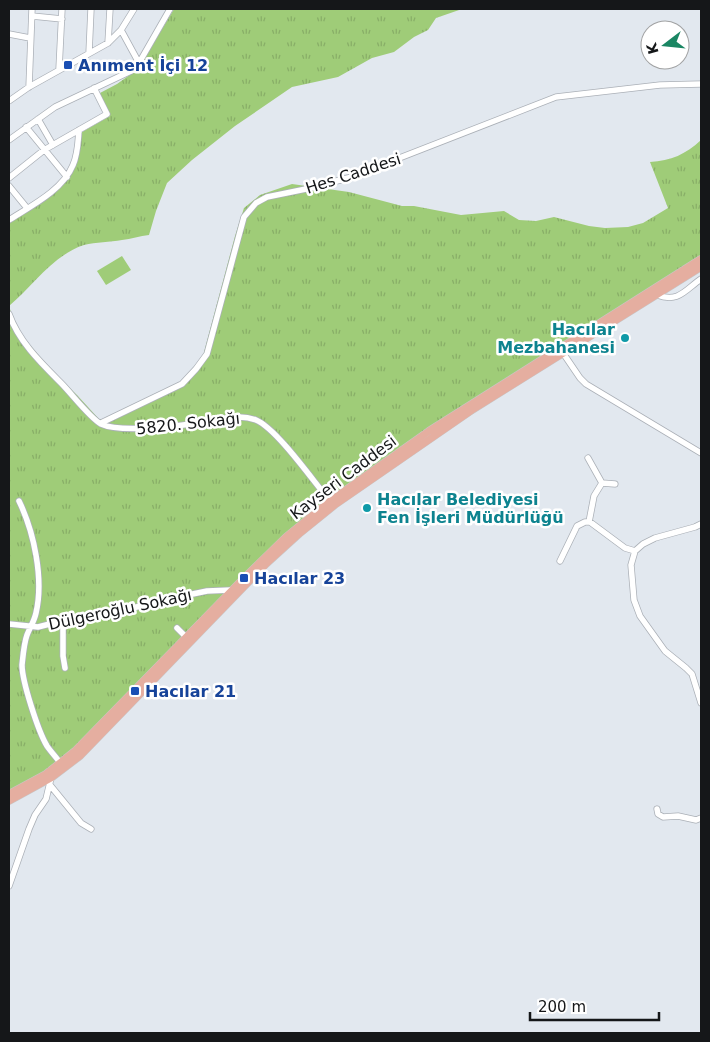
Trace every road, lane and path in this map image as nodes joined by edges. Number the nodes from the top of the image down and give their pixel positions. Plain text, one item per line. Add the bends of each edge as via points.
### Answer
1 (32, 9) edge
2 (62, 9) edge
3 (91, 9) edge
4 (110, 9) edge
5 (134, 9) edge
6 (170, 9) edge
7 (32, 16) junction
8 (62, 19) junction
9 (121, 30) junction
10 (9, 34) edge
11 (30, 38) junction
12 (108, 43) junction
13 (89, 53) junction
14 (139, 63) junction
15 (59, 69) junction
16 (701, 84) edge
17 (29, 87) junction
18 (94, 88) junction
19 (9, 101) edge
20 (38, 119) junction
21 (26, 127) junction
22 (79, 130) junction
23 (9, 140) edge
24 (53, 145) junction
25 (44, 150) junction
26 (67, 177) junction
27 (9, 178) edge
28 (9, 186) edge
29 (26, 208) junction
30 (9, 220) edge
31 (701, 259) edge
32 (701, 267) edge
33 (701, 279) edge
34 (656, 295) junction
35 (9, 314) edge
36 (561, 350) junction
37 (101, 424) junction
38 (701, 452) edge
39 (588, 458) dead end
40 (602, 483) junction
41 (615, 484) dead end
42 (330, 501) junction
43 (18, 502) dead end
44 (589, 522) junction
45 (701, 524) edge
46 (635, 552) junction
47 (560, 561) dead end
48 (231, 590) junction
49 (63, 621) junction
50 (9, 624) edge
51 (32, 626) junction
52 (177, 628) dead end
53 (186, 637) junction
54 (65, 668) dead end
55 (701, 704) edge
56 (61, 764) junction
57 (49, 779) junction
58 (9, 794) edge
59 (9, 801) edge
60 (657, 809) dead end
61 (701, 818) edge
62 (90, 828) dead end
63 (9, 886) edge

1 - 7 street
2 - 8 street
3 - 13 street
4 - 12 street
5 - 9 street
6 - 14 street
7 - 8 street
7 - 11 street
8 - 15 street
9 - 12 street
9 - 14 street
10 - 11 street
11 - 17 street
12 - 13 street
13 - 15 street
14 - 18 street via 131,71
15 - 17 street
16 - 37 street, Hes Caddesi via 660,85 556,97 348,178 267,197 256,203 244,217 207,354 182,384
17 - 19 street
18 - 20 street
18 - 22 street via 107,114
20 - 21 street
20 - 24 street
21 - 23 street
21 - 25 street
22 - 24 street
22 - 26 street via 74,164
24 - 25 street
25 - 26 street
25 - 27 street
26 - 29 street via 55,190
28 - 29 street
29 - 30 street
31 - 36 main road, Kayseri Caddesi
32 - 34 main road, Kayseri Caddesi
33 - 34 street via 679,296 664,298
34 - 36 main road, Kayseri Caddesi
35 - 37 street via 14,330
36 - 38 street via 586,384
36 - 42 main road, Kayseri Caddesi via 429,431
36 - 57 main road, Kayseri Caddesi via 393,463 299,534 80,756
37 - 42 street, 5820. Sokağı via 134,429 237,416 257,420 279,439
39 - 40 street
40 - 41 street
40 - 44 street via 594,496
42 - 48 main road, Kayseri Caddesi via 286,537
43 - 51 street via 32,536 38,580
44 - 46 street
44 - 47 street via 577,526
45 - 46 street via 655,538
46 - 55 street via 631,565 634,600 640,616 665,652 692,674
48 - 49 street, Dülgeroğlu Sokağı via 207,591
48 - 53 main road, Kayseri Caddesi
49 - 51 street, Dülgeroğlu Sokağı
49 - 54 street
50 - 51 street, Dülgeroğlu Sokağı
51 - 56 street via 27,634 23,673 46,745
52 - 53 street
53 - 56 main road, Kayseri Caddesi
56 - 57 main road, Kayseri Caddesi
57 - 58 main road
57 - 59 main road
57 - 62 street via 81,823
57 - 63 street via 46,800 29,829
60 - 61 street via 663,817

